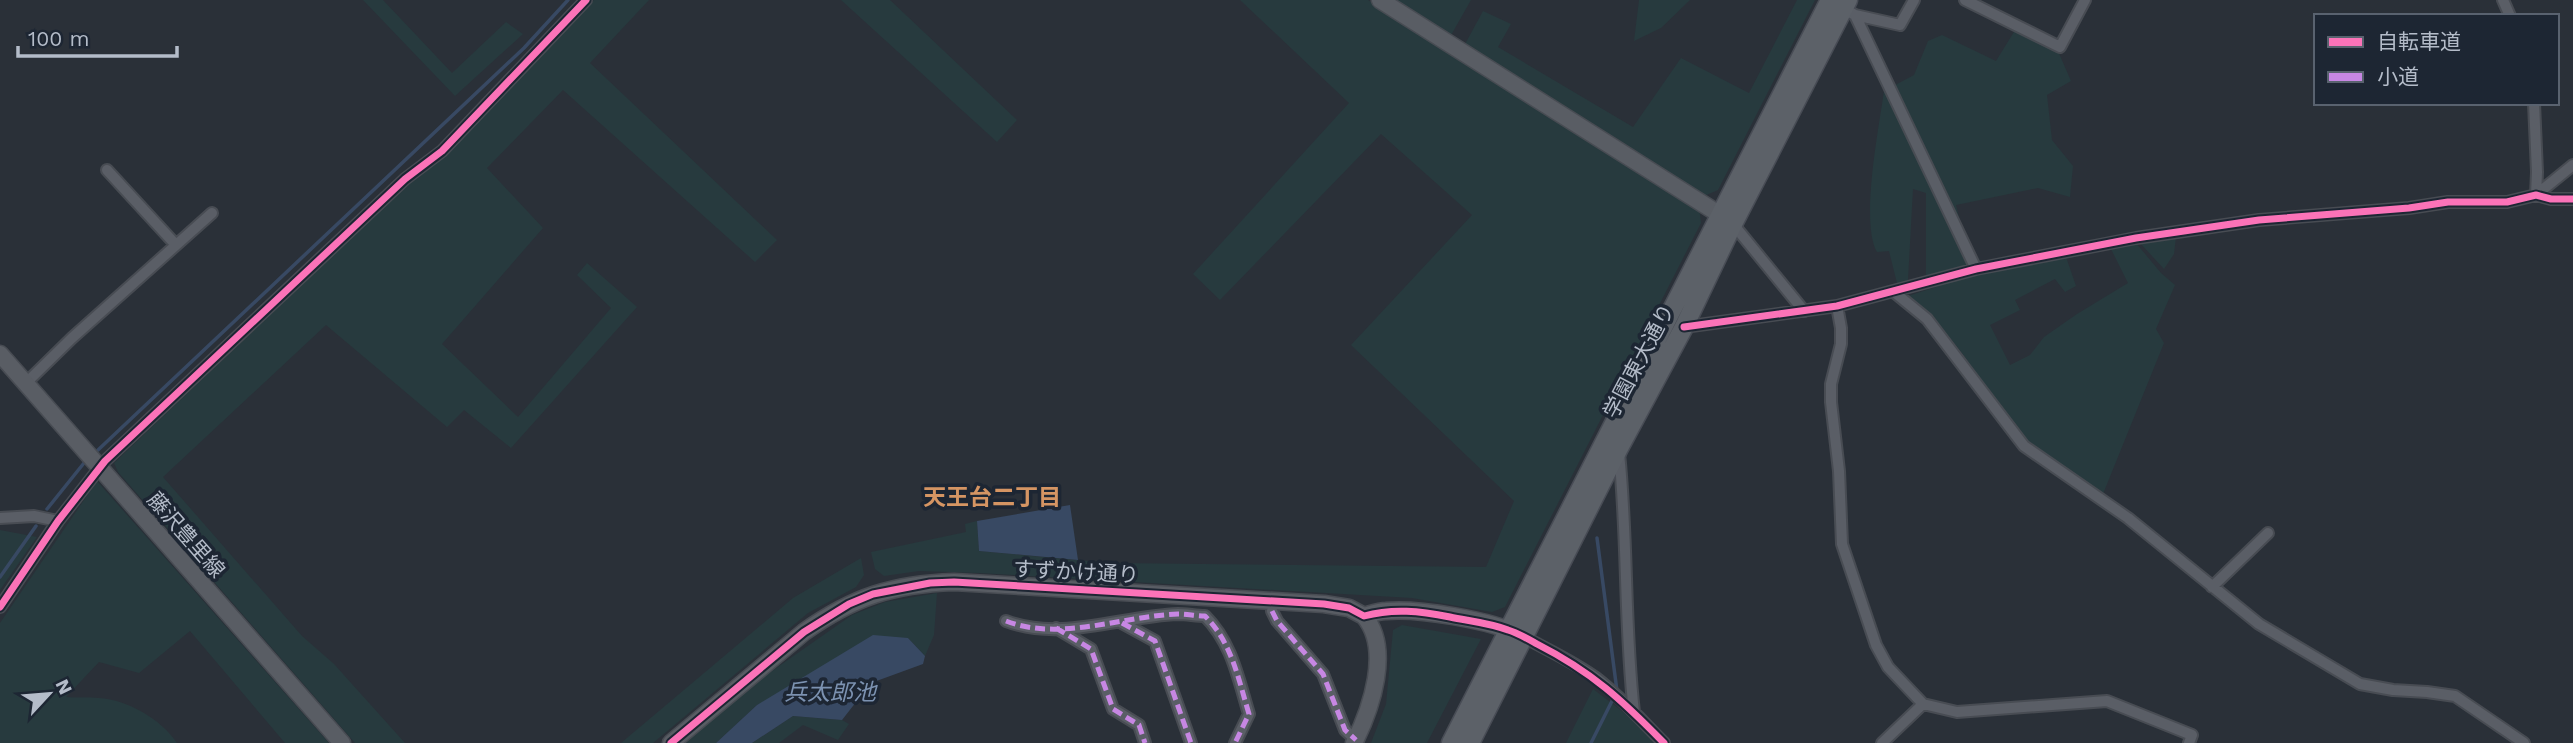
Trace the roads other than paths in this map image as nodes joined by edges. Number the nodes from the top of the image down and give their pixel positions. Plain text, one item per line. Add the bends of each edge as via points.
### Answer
1 (586, 0) edge
2 (1380, 0) edge
3 (1914, 0) edge
4 (1965, 0) edge
5 (2085, 0) edge
6 (1844, 6) edge
7 (2534, 105) edge
8 (2573, 165) edge
9 (107, 170) dead end
10 (2536, 195) junction
11 (2573, 199) edge
12 (212, 213) dead end
13 (1727, 219) junction
14 (176, 245) junction
15 (1976, 270) junction
16 (1894, 292) junction
17 (1837, 306) junction
18 (1804, 311) junction
19 (1684, 327) junction
20 (0, 354) edge
21 (26, 383) junction
22 (1619, 448) junction
23 (100, 467) junction
24 (0, 518) edge
25 (58, 521) junction
26 (2268, 533) dead end
27 (2212, 587) junction
28 (0, 607) edge
29 (1272, 611) dead end
30 (1364, 616) junction
31 (1006, 621) dead end
32 (1122, 623) junction
33 (1056, 628) junction
34 (1516, 634) junction
35 (1923, 704) junction
36 (1634, 712) junction
37 (1355, 741) edge
38 (342, 743) edge
39 (671, 743) edge
40 (1145, 743) edge
41 (1191, 743) edge
42 (1235, 743) edge
43 (1451, 743) edge
44 (1469, 743) edge
45 (1664, 743) edge
46 (1882, 743) edge
47 (2189, 743) edge
48 (2524, 743) edge

1 - 23 street via 442,151 405,179
2 - 13 street
3 - 6 street via 1900,25
4 - 5 street via 2060,47
6 - 13 main road, 学園東大通り
6 - 15 street
7 - 10 street
8 - 10 street
9 - 14 street
10 - 11 street
10 - 15 street via 2507,202 2448,202 2259,220 2136,238
12 - 14 street
13 - 18 street
13 - 19 main road, 学園東大通り
13 - 34 main road, 学園東大通り
14 - 21 street
15 - 16 street
16 - 17 street
16 - 27 street via 1927,319 2024,446 2128,518
17 - 18 street
17 - 35 street via 1840,344 1831,401 1842,544 1888,667
18 - 19 street
19 - 22 main road, 学園東大通り
20 - 21 street, 藤沢豊里線
21 - 23 street, 藤沢豊里線
22 - 34 main road, 学園東大通り
22 - 36 street
23 - 25 street
23 - 38 street, 藤沢豊里線
24 - 25 street via 34,516
25 - 28 street
26 - 27 street
27 - 48 street via 2259,624 2360,684 2455,696
29 - 37 street via 1322,674 1345,730
30 - 34 street, すずかけ通り via 1405,610
30 - 37 street via 1378,651 1373,694
30 - 39 street, すずかけ通り via 1324,604 965,583 891,589 827,615
31 - 33 street via 1025,629
32 - 33 street
32 - 41 street via 1155,641
32 - 42 street via 1177,614 1205,616 1220,631 1250,714
33 - 40 street via 1091,649 1113,709 1139,725
34 - 36 street via 1567,659
34 - 43 main road, 学園東大通り
34 - 44 main road, 学園東大通り
35 - 46 street
35 - 47 street via 1957,712 2107,701 2192,734
36 - 45 street

